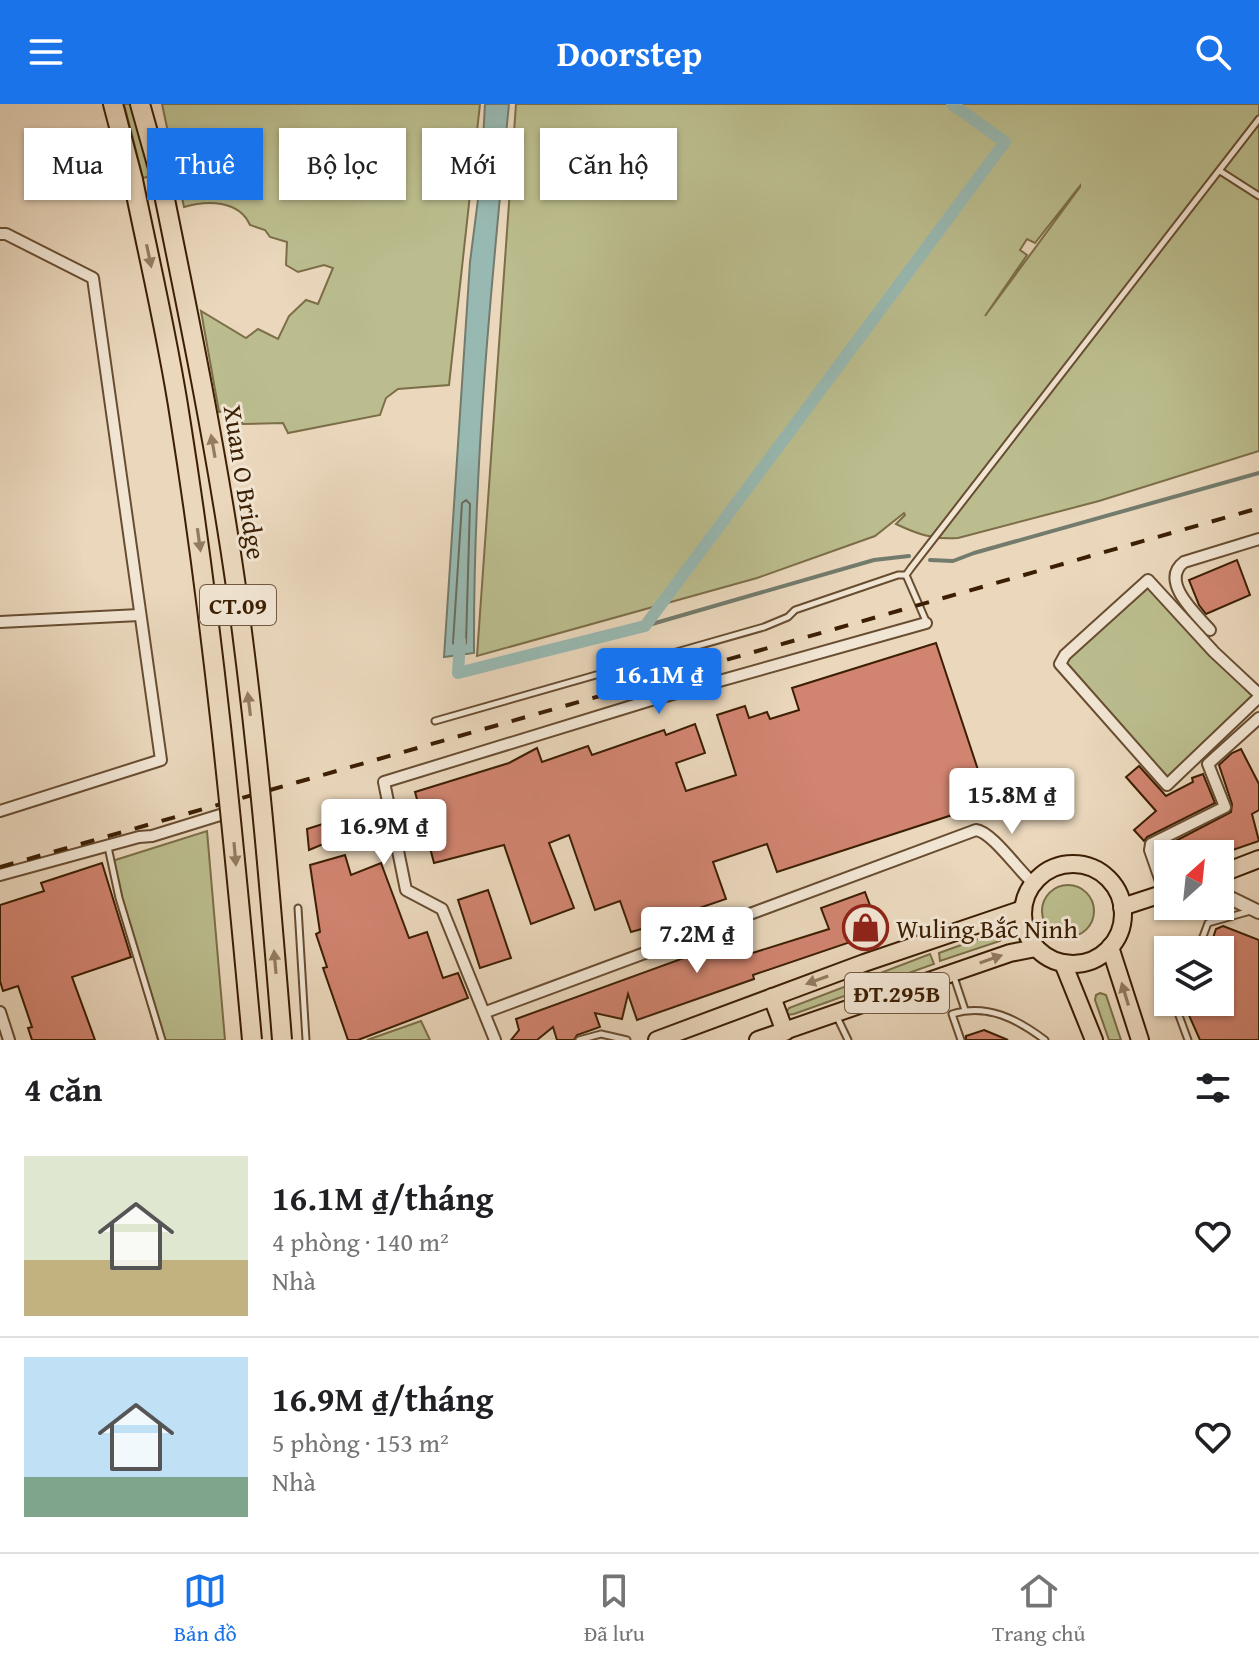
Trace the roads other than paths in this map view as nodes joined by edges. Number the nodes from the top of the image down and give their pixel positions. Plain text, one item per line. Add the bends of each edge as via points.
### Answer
1 (113, 104) edge
2 (140, 104) edge
3 (1259, 119) edge
4 (1220, 171) junction
5 (1259, 196) edge
6 (0, 234) edge
7 (1259, 539) edge
8 (906, 575) junction
9 (139, 615) junction
10 (0, 622) edge
11 (926, 623) joint
12 (1210, 630) dead end
13 (1259, 696) edge
14 (1259, 718) edge
15 (435, 721) dead end
16 (0, 811) edge
17 (220, 815) dead end
18 (1159, 840) edge
19 (1154, 842) edge
20 (108, 846) junction
21 (1259, 859) edge
22 (1154, 860) edge
23 (1234, 869) edge
24 (0, 875) edge
25 (1033, 883) junction
26 (1154, 897) edge
27 (1234, 900) edge
28 (1122, 907) junction
29 (298, 908) dead end
30 (1023, 909) junction
31 (1257, 911) edge
32 (1203, 936) edge
33 (1110, 947) junction
34 (1036, 948) junction
35 (1063, 963) junction
36 (952, 973) junction
37 (772, 997) junction
38 (965, 1010) junction
39 (0, 1012) edge
40 (486, 1012) junction
41 (836, 1014) junction
42 (1179, 1016) edge
43 (785, 1032) junction
44 (9, 1040) edge
45 (162, 1040) edge
46 (252, 1040) edge
47 (282, 1040) edge
48 (306, 1040) edge
49 (495, 1040) edge
50 (579, 1040) edge
51 (627, 1040) edge
52 (657, 1040) edge
53 (758, 1040) edge
54 (848, 1040) edge
55 (961, 1040) edge
56 (1045, 1040) edge
57 (1094, 1040) edge
58 (1140, 1040) edge
59 (1188, 1040) edge

1 -> 46 highway, Xuan O Bridge / CT.09, bridge via 180,415 228,769
47 -> 2 highway, Xuan O Bridge / CT.09, bridge via 236,591 208,412 160,175
3 - 4 lane
4 - 5 lane
4 - 8 lane
6 - 9 street via 93,278
7 - 12 street via 1177,567 1182,597
8 - 11 lane
8 - 15 lane via 795,610 764,627
9 - 10 street
9 - 16 street via 161,760
11 - 40 street via 384,782 406,890 442,909
13 - 13 street via 1148,580 1060,664 1167,785
14 - 18 street via 1208,764 1225,807
17 - 20 street
19 - 22 street
20 - 24 street
20 - 45 lane
21 - 23 main road
25 - 28 main road via 1056,867 1084,865 1108,879
25 - 30 main road
25 - 40 street via 989,835 976,830
26 - 28 main road
27 - 31 street
28 - 33 main road via 1120,929
29 - 48 lane
30 - 34 main road via 1025,930
30 -> 37 main road, ĐT.295B
31 - 32 lane via 1208,923
33 - 35 main road via 1087,962
58 -> 33 main road
34 - 35 main road
36 -> 34 main road, ĐT.295B
35 - 57 main road
36 - 38 lane
36 - 41 main road, ĐT.295B
37 - 43 main road
37 - 52 main road, ĐT.295B
38 - 55 lane via 952,1014
38 - 56 lane via 1009,1018
39 - 44 street
40 - 49 street
41 - 43 main road, ĐT.295B
41 - 54 lane
42 - 59 lane
43 - 53 main road, ĐT.295B
50 - 51 lane via 601,1034

